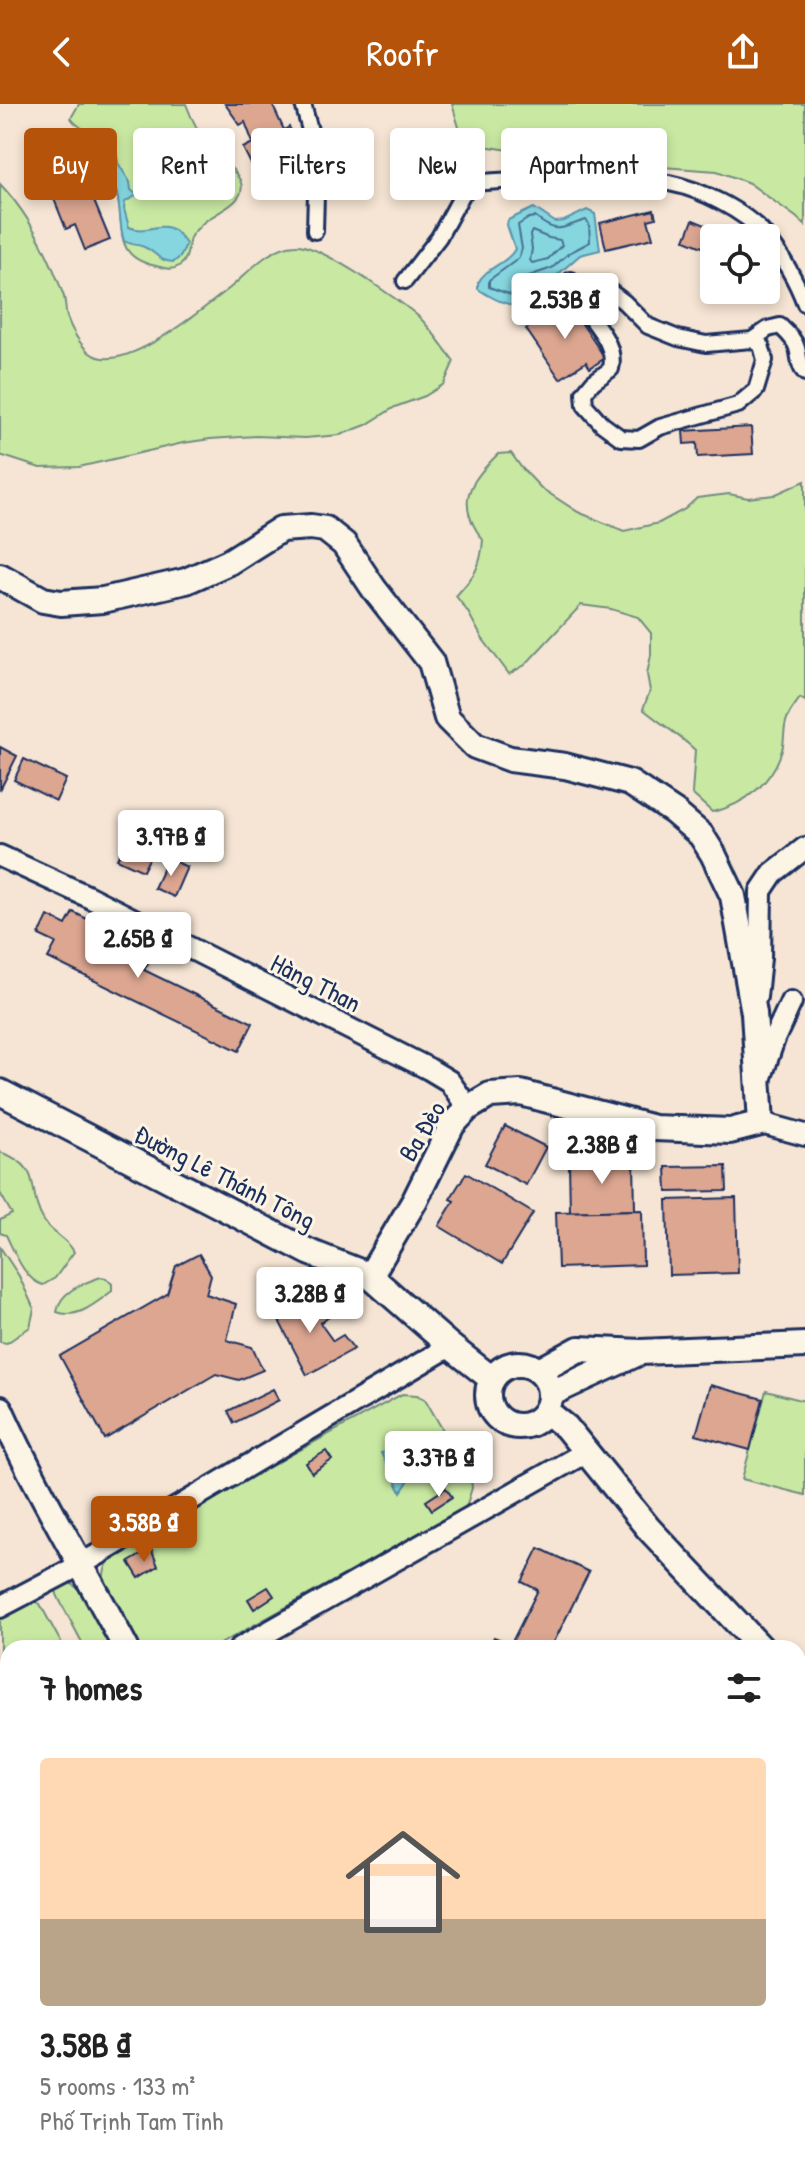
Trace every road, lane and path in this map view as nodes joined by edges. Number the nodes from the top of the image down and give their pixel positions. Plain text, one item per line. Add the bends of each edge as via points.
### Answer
1 (303, 104) edge
2 (315, 231) dead end
3 (571, 280) dead end
4 (405, 281) dead end
5 (577, 298) junction
6 (805, 304) edge
7 (752, 340) junction
8 (805, 373) edge
9 (0, 576) edge
10 (805, 848) edge
11 (0, 856) edge
12 (791, 1002) dead end
13 (754, 1013) junction
14 (759, 1084) junction
15 (0, 1092) edge
16 (468, 1108) junction
17 (761, 1123) junction
18 (805, 1135) edge
19 (370, 1276) junction
20 (805, 1345) edge
21 (450, 1346) junction
22 (641, 1352) junction
23 (539, 1371) junction
24 (492, 1379) junction
25 (548, 1402) junction
26 (0, 1409) edge
27 (586, 1452) junction
28 (82, 1564) junction
29 (0, 1607) edge
30 (122, 1640) edge
31 (254, 1640) edge
32 (753, 1640) edge

1 - 2 street via 317,157
3 - 5 street
4 - 6 street via 473,183 628,179 672,183 746,218 772,245
5 - 7 street via 590,290 608,290 648,326 678,338 706,344
5 - 7 street via 606,338 613,362 584,393 585,405 621,438 639,439 660,427 738,405 756,390 765,360 761,345
7 - 8 street via 780,326 791,336
9 - 13 street via 43,600 103,600 186,581 281,529 325,529 344,544 431,662 447,718 475,746 510,759 630,783 701,835 733,896
10 - 13 street via 773,873 761,891
11 - 16 street, Hàng Than via 429,1069 449,1081
12 - 14 street
13 - 14 street
14 - 17 street
15 - 19 street, Đường Lê Thánh Tông via 309,1252
16 - 17 street, Ba Đèo via 490,1095 521,1093 654,1128 730,1131
16 - 19 street, Ba Đèo via 452,1125
17 - 18 street, Ba Đèo
19 - 21 street, Đường Lê Thánh Tông
20 - 22 street
21 - 24 street, Đường Lê Thánh Tông
21 - 28 street
22 - 23 street via 579,1349
22 - 25 street
23 - 24 street via 513,1364
23 - 25 street via 545,1377
24 - 25 street via 489,1405 499,1419 516,1426 533,1423
25 - 27 street
26 - 28 street via 27,1469
27 - 31 street
27 - 32 street via 648,1528
28 - 29 street
28 - 30 street

